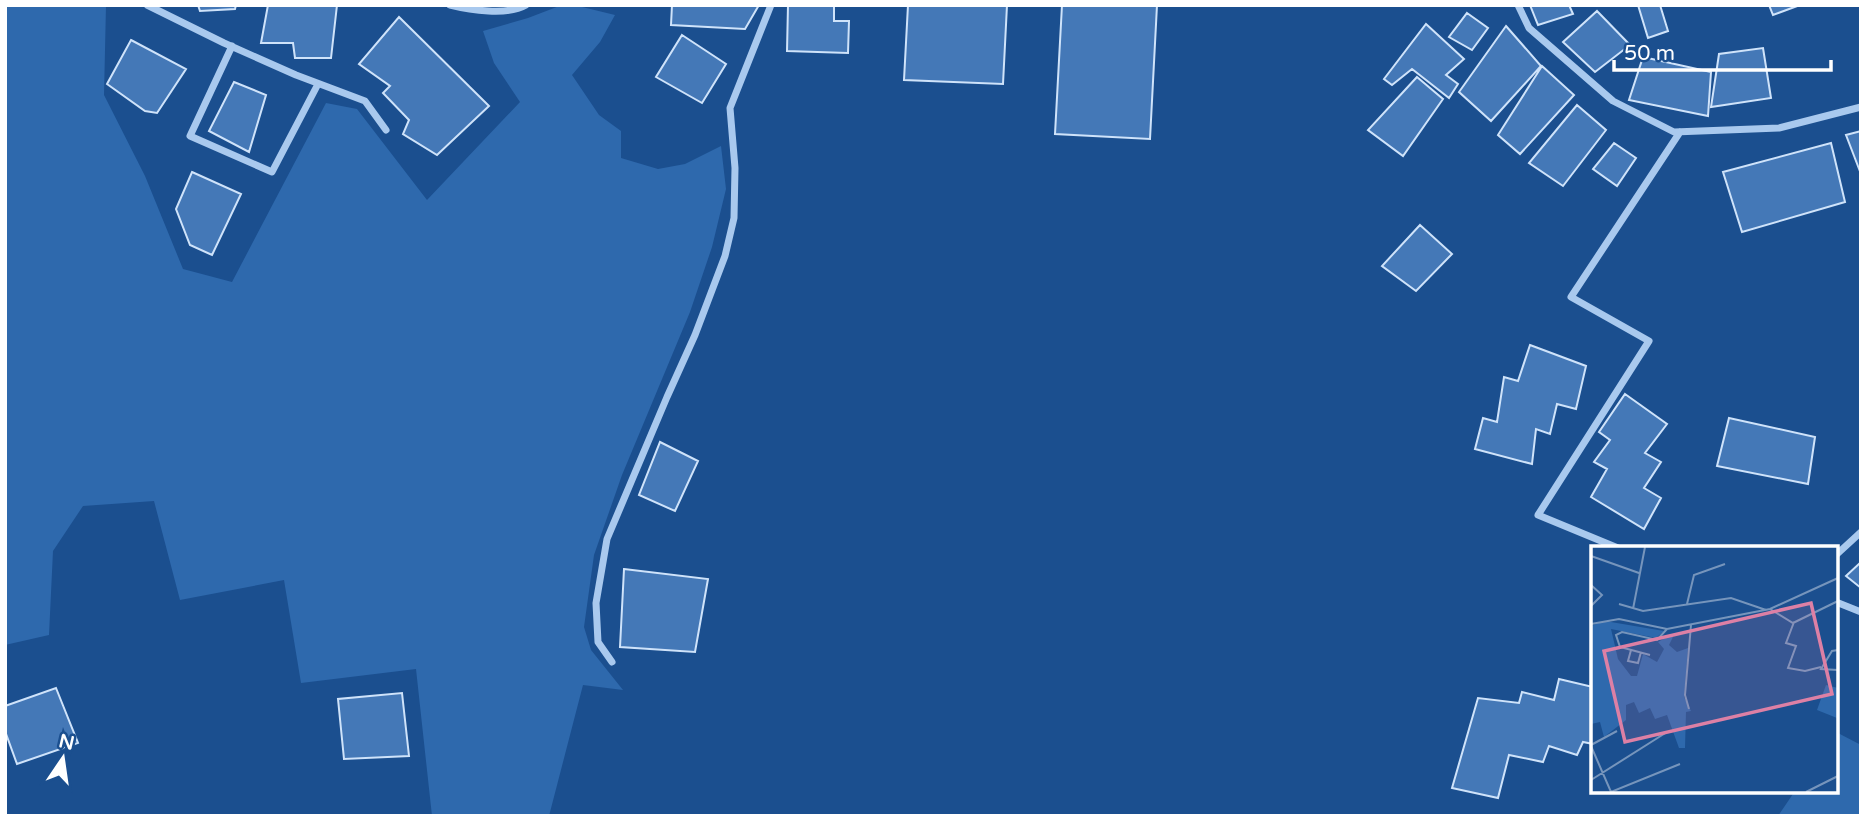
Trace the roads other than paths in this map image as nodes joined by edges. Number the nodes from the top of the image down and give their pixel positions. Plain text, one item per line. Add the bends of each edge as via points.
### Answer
1 (147, 5) edge
2 (450, 5) edge
3 (526, 5) edge
4 (771, 5) edge
5 (1518, 5) edge
6 (232, 46) junction
7 (318, 84) junction
8 (1861, 107) edge
9 (386, 130) dead end
10 (1680, 132) junction
11 (1861, 532) edge
12 (1613, 546) edge
13 (1838, 553) edge
14 (1838, 603) edge
15 (1861, 612) edge
16 (612, 662) dead end

1 - 6 street
2 - 3 street via 473,11 518,10
4 - 16 street via 730,108 734,218 726,256 607,539 596,603 598,642
5 - 10 street via 1529,28 1613,101
6 - 7 street
6 - 7 street via 190,136 272,172
7 - 9 street via 365,101
8 - 10 street via 1779,128
10 - 12 street via 1572,297 1649,341 1538,515
11 - 13 street
14 - 15 street

